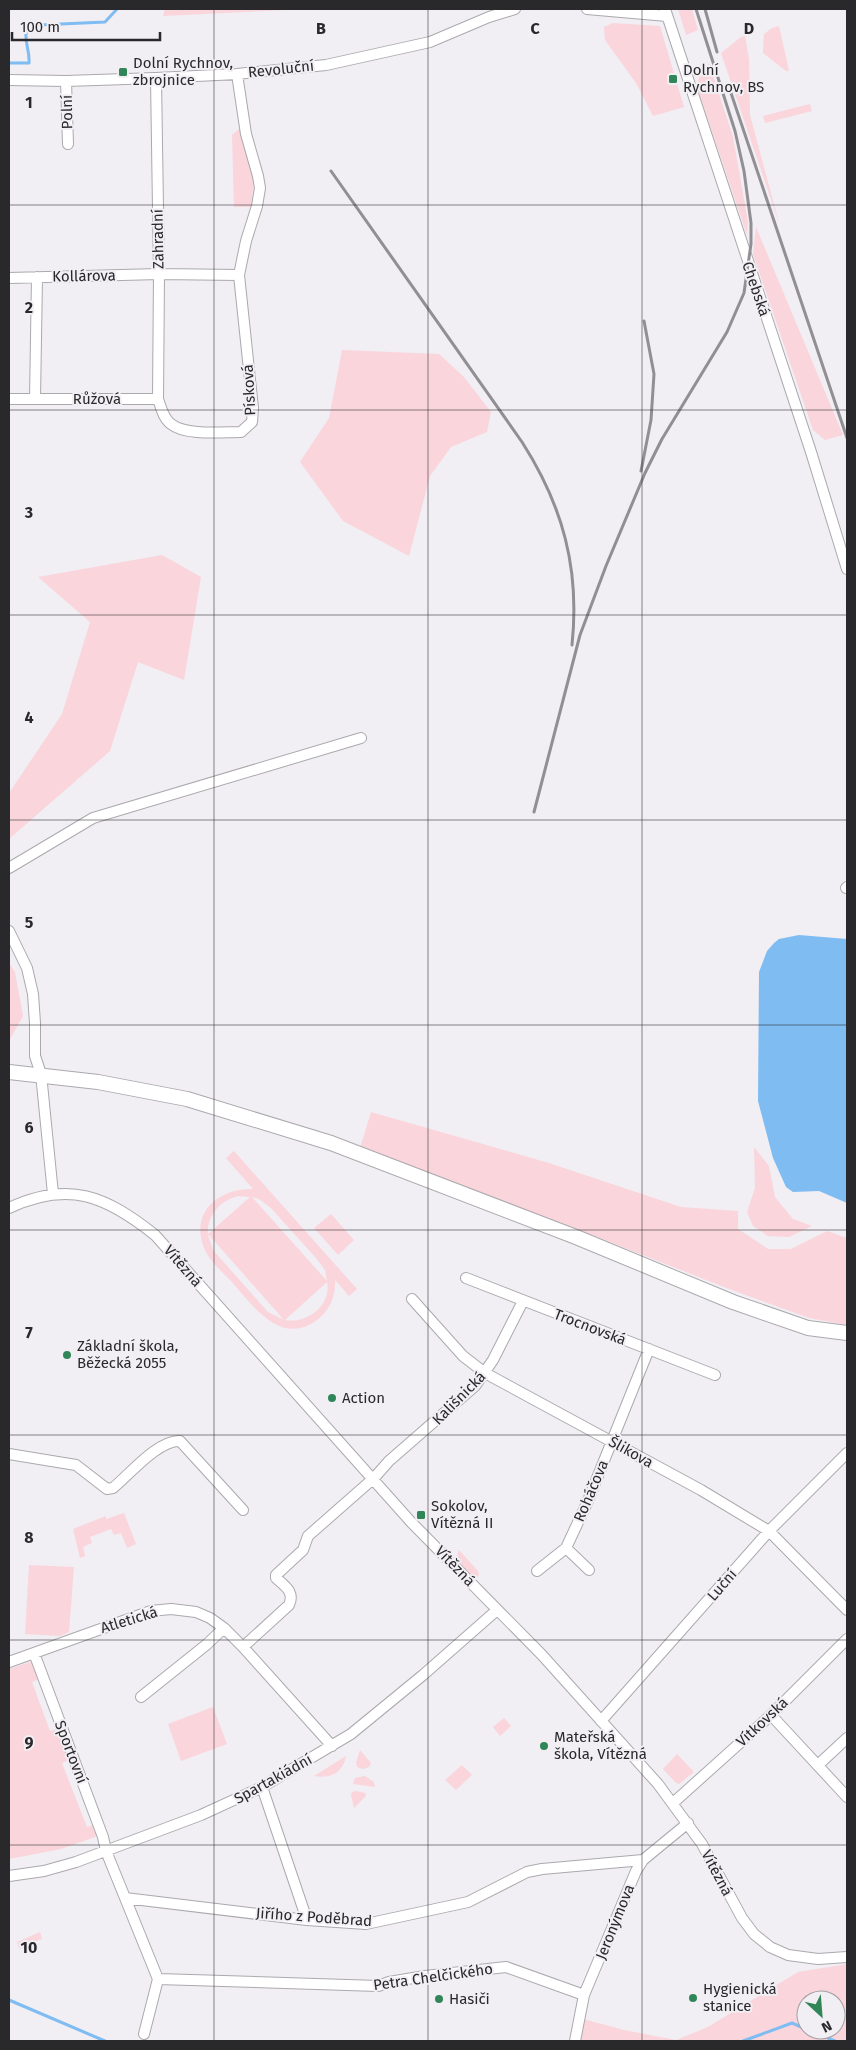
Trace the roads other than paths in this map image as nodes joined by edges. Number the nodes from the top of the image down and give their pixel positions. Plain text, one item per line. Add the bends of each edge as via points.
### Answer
1 (515, 9) edge
2 (587, 9) edge
3 (666, 12) edge
4 (236, 74) junction
5 (156, 78) junction
6 (9, 80) edge
7 (66, 81) junction
8 (68, 144) dead end
9 (159, 274) junction
10 (239, 275) junction
11 (37, 277) junction
12 (9, 278) edge
13 (9, 399) edge
14 (35, 399) junction
15 (158, 399) junction
16 (847, 569) edge
17 (361, 738) dead end
18 (9, 868) edge
19 (9, 931) edge
20 (9, 1072) edge
21 (41, 1074) junction
22 (53, 1194) junction
23 (9, 1208) edge
24 (466, 1278) dead end
25 (412, 1299) dead end
26 (523, 1301) junction
27 (847, 1334) edge
28 (650, 1349) junction
29 (485, 1373) junction
30 (715, 1375) dead end
31 (612, 1442) junction
32 (847, 1453) edge
33 (9, 1454) edge
34 (374, 1478) junction
35 (243, 1510) dead end
36 (769, 1531) junction
37 (566, 1548) junction
38 (589, 1570) dead end
39 (537, 1571) dead end
40 (497, 1610) junction
41 (847, 1610) edge
42 (224, 1628) junction
43 (847, 1638) edge
44 (243, 1647) junction
45 (34, 1653) junction
46 (9, 1662) edge
47 (141, 1697) dead end
48 (771, 1715) junction
49 (601, 1721) junction
50 (847, 1738) edge
51 (332, 1746) junction
52 (818, 1765) junction
53 (262, 1787) junction
54 (847, 1797) edge
55 (673, 1803) junction
56 (688, 1823) junction
57 (106, 1851) junction
58 (643, 1860) junction
59 (9, 1876) edge
60 (125, 1898) junction
61 (307, 1920) junction
62 (847, 1957) edge
63 (158, 1979) junction
64 (584, 1995) junction
65 (144, 2034) dead end
66 (576, 2041) edge

1 - 4 street, Revoluční via 430,42 326,65
2 - 3 street
3 - 16 street, Chebská
4 - 5 street, Revoluční
4 - 10 street, Písková via 246,134 260,188
5 - 7 street, Revoluční
5 - 9 street, Zahradní
6 - 7 street, Revoluční
7 - 8 street, Polní
9 - 10 street
9 - 11 street, Kollárova
9 - 15 street, Zahradní
10 - 15 street, Písková via 252,422 241,432 199,432 179,428 165,418
11 - 12 street, Kollárova
11 - 14 street
13 - 14 street, Růžová
14 - 15 street, Růžová
17 - 18 street via 93,818
19 - 21 street via 27,968 33,994 35,1056
20 - 21 main road
21 - 22 street
21 - 27 main road via 187,1099 331,1143 576,1237 733,1302 808,1328
22 - 23 street, Vítězná
22 - 34 street, Vítězná via 103,1200 155,1234
24 - 26 street, Trocnovská
25 - 29 street, Šlikova via 463,1356
26 - 28 street, Trocnovská
26 - 29 street, Kališnická
28 - 30 street, Trocnovská
28 - 31 street, Roháčova
29 - 31 street, Šlikova
29 - 34 street, Kališnická via 475,1386
31 - 36 street, Šlikova
31 - 37 street, Roháčova
32 - 36 street, Luční
33 - 35 street via 76,1465 107,1489 121,1482 170,1440 180,1441
34 - 40 street, Vítězná
34 - 44 street via 308,1536 303,1550 276,1575 289,1590 292,1597 289,1605
36 - 41 street, Šlikova
36 - 49 street, Luční
37 - 38 street
37 - 39 street, Roháčova
40 - 49 street, Vítězná
40 - 51 street, Spartakiádní via 423,1675
42 - 44 street, Atletická
42 - 45 street, Atletická via 196,1612 160,1609
42 - 47 street
43 - 48 street, Vítkovská
44 - 51 street, Atletická
45 - 46 street, Atletická
45 - 57 street, Sportovní
48 - 52 street
48 - 55 street, Vítkovská
49 - 55 street, Vítězná
50 - 52 street
51 - 53 street, Spartakiádní
52 - 54 street
53 - 57 street, Spartakiádní via 201,1815
53 - 61 street
55 - 56 street, Vítězná
56 - 58 street, Jeronýmova
56 - 62 street, Vítězná via 717,1868 742,1918 762,1941 778,1951 798,1957
57 - 59 street, Spartakiádní via 44,1871
57 - 60 street, Sportovní
58 - 61 street, Jiřího z Poděbrad via 527,1872 468,1902 372,1924
58 - 64 street, Jeronýmova
60 - 61 street, Jiřího z Poděbrad
60 - 63 street, Sportovní
63 - 64 street, Petra Chelčického via 378,1986 425,1976 506,1967
63 - 65 street
64 - 66 street, Jeronýmova

